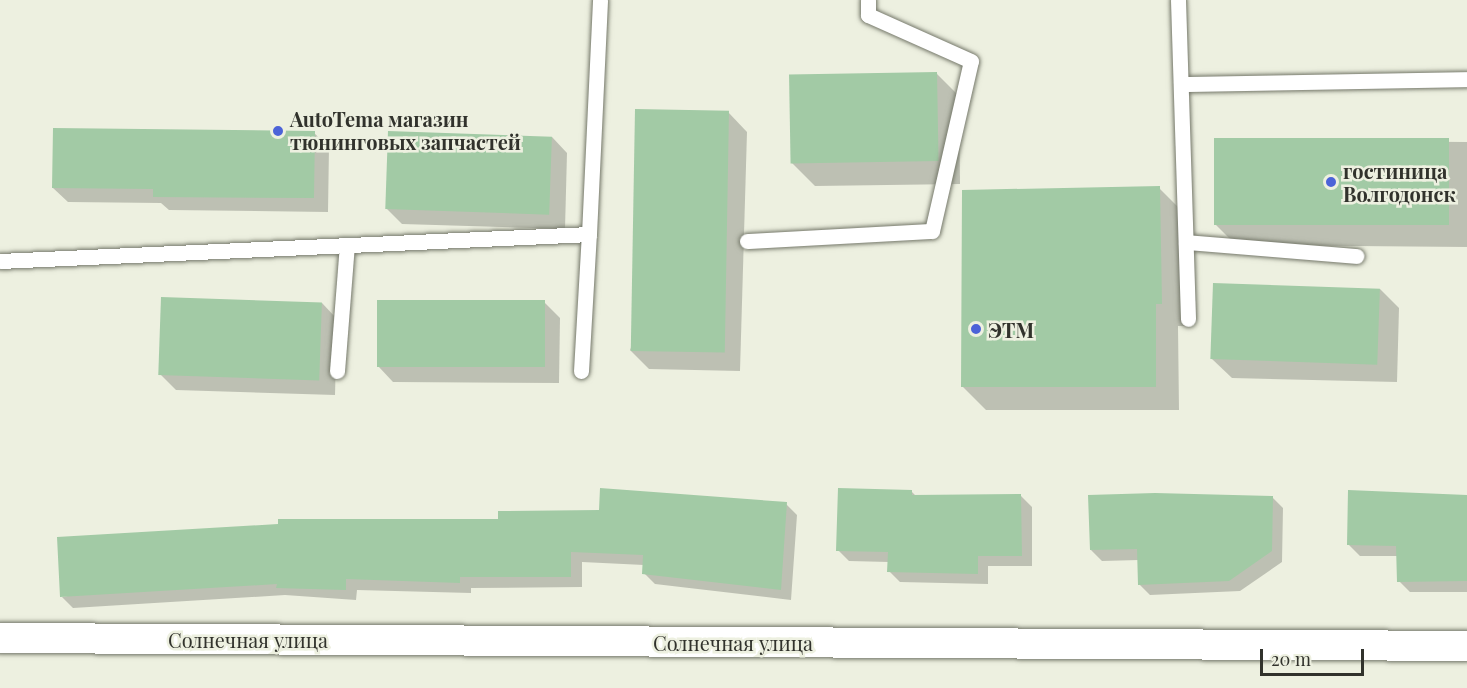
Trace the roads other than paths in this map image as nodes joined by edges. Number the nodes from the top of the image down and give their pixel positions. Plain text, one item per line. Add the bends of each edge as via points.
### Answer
1 (600, 0) edge
2 (868, 0) edge
3 (1178, 0) edge
4 (1467, 80) edge
5 (1181, 84) junction
6 (589, 234) junction
7 (747, 241) dead end
8 (1186, 242) junction
9 (347, 245) junction
10 (1356, 256) dead end
11 (0, 261) edge
12 (1188, 319) dead end
13 (581, 371) dead end
14 (337, 372) dead end
15 (0, 638) edge
16 (1467, 645) edge

1 - 6 lane
2 - 7 lane via 868,15 971,61 932,231
3 - 5 lane
4 - 5 lane
5 - 8 lane
6 - 9 lane
6 - 13 lane
8 - 10 lane
8 - 12 lane
9 - 11 lane
9 - 14 lane
15 - 16 street, Солнечная улица

